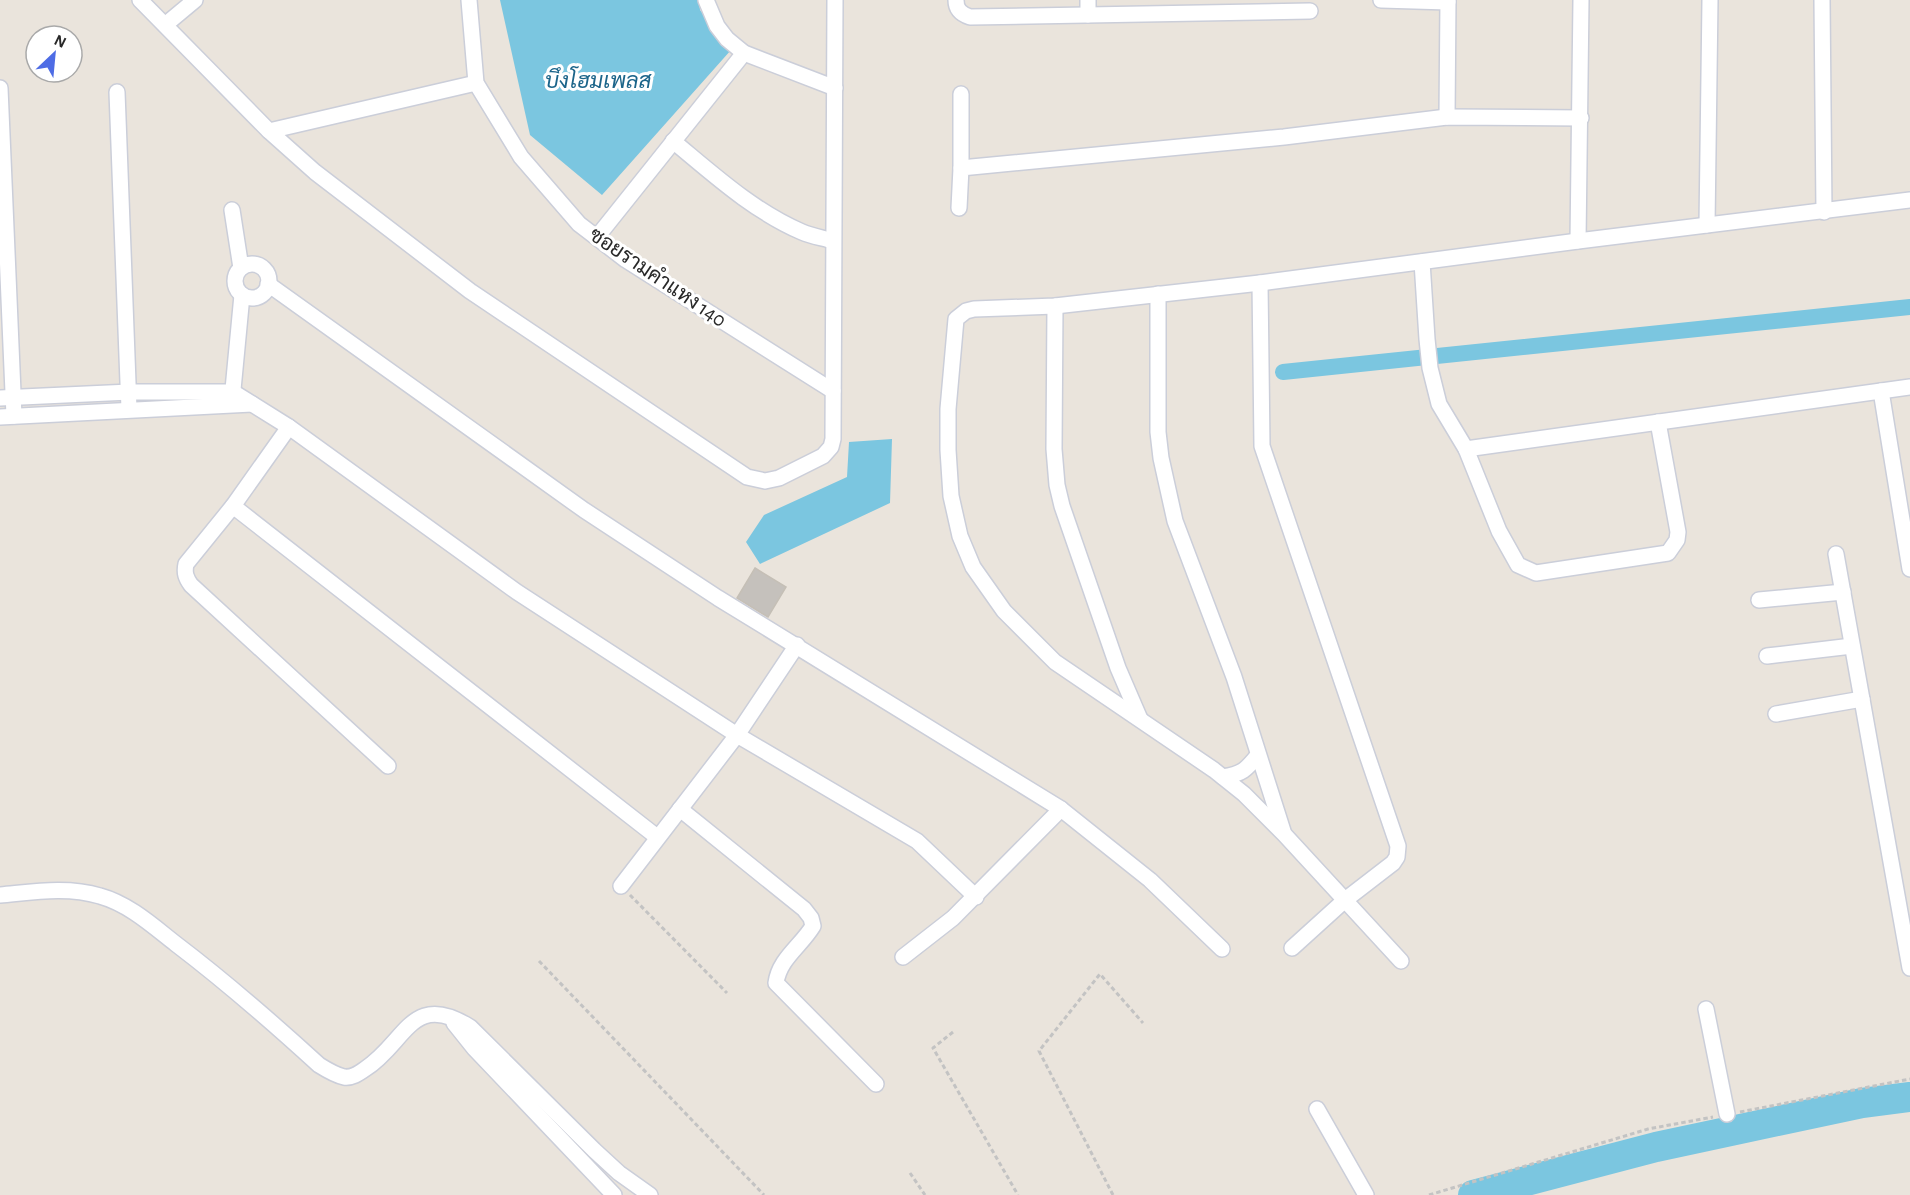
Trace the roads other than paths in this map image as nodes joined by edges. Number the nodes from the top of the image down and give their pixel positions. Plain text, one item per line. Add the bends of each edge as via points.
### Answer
1 (140, 0) edge
2 (195, 0) edge
3 (469, 0) edge
4 (706, 0) edge
5 (836, 0) edge
6 (956, 0) edge
7 (1381, 0) edge
8 (1581, 0) edge
9 (1710, 0) edge
10 (1822, 0) edge
11 (1448, 1) edge
12 (1207, 7) edge
13 (1088, 8) edge
14 (1310, 11) dead end
15 (165, 25) junction
16 (744, 53) junction
17 (476, 83) junction
18 (0, 88) edge
19 (835, 88) junction
20 (117, 92) dead end
21 (962, 94) dead end
22 (1447, 117) junction
23 (1581, 118) junction
24 (269, 131) junction
25 (673, 141) junction
26 (961, 168) junction
27 (1910, 200) edge
28 (959, 208) dead end
29 (232, 210) dead end
30 (1824, 212) junction
31 (1707, 225) junction
32 (597, 237) junction
33 (833, 241) junction
34 (1578, 241) junction
35 (1422, 262) junction
36 (241, 268) junction
37 (1260, 283) junction
38 (268, 284) junction
39 (1158, 294) junction
40 (242, 295) junction
41 (1055, 306) junction
42 (1910, 387) edge
43 (833, 391) junction
44 (1881, 391) junction
45 (130, 392) junction
46 (6, 397) edge
47 (232, 399) junction
48 (129, 409) junction
49 (7, 416) edge
50 (1658, 422) junction
51 (289, 427) junction
52 (1466, 449) junction
53 (233, 506) junction
54 (1836, 554) dead end
55 (1910, 569) edge
56 (1843, 592) junction
57 (1759, 600) dead end
58 (796, 645) junction
59 (1852, 646) junction
60 (1767, 656) dead end
61 (1862, 699) junction
62 (1776, 714) dead end
63 (1140, 719) junction
64 (737, 735) junction
65 (1258, 755) junction
66 (388, 766) dead end
67 (1223, 777) junction
68 (680, 809) junction
69 (1061, 809) junction
70 (1284, 834) junction
71 (657, 837) junction
72 (621, 886) road end
73 (0, 895) edge
74 (976, 897) junction
75 (1345, 900) junction
76 (1292, 948) dead end
77 (1222, 949) dead end
78 (903, 957) dead end
79 (1401, 961) dead end
80 (1910, 968) edge
81 (1706, 1009) dead end
82 (876, 1084) dead end
83 (537, 1103) junction
84 (1317, 1109) dead end
85 (1727, 1114) road end
86 (614, 1195) edge
87 (650, 1195) edge
88 (1366, 1195) edge

1 - 15 street
2 - 15 street
3 - 17 street, ซอยรามคำแหง 140
4 - 16 street via 717,26
5 - 19 street
6 - 13 street via 961,14 970,17
7 - 11 street
8 - 23 street
9 - 31 street
10 - 30 street
11 - 22 street
12 - 13 street
12 - 14 street
15 - 24 street
16 - 19 street
16 - 25 street
17 - 24 street
17 - 32 street, ซอยรามคำแหง 140 via 521,158 579,224
18 - 46 street
19 - 33 street
20 - 45 street
21 - 26 street
22 - 23 street
22 - 26 street
23 - 34 street
24 - 43 street via 315,172 470,291 747,477 765,481 779,478 823,456 832,439
25 - 32 street
25 - 33 street via 769,214 803,232
26 - 28 street
27 - 30 street
29 - 36 street
30 - 31 street
31 - 34 street
32 - 43 street, ซอยรามคำแหง 140 via 626,260
33 - 43 street
34 - 35 street
35 - 37 street
35 - 52 street via 1430,368 1439,404
36 - 38 street via 258,265 266,273
36 - 40 street via 235,279
37 - 39 street
37 - 75 street via 1262,446 1398,846 1393,863
38 - 40 street via 258,297
38 - 58 street via 584,510
39 - 41 street
39 - 65 street via 1161,458 1175,521 1234,677
40 - 47 street
41 - 63 street via 1057,485 1118,668
41 - 63 street via 974,309 956,320 948,409 951,496 960,536 973,567 1004,611 1055,662
42 - 44 street
44 - 50 street
44 - 55 street
45 - 46 street
45 - 47 street
45 - 48 street
46 - 49 street
47 - 48 street
47 - 51 street via 252,404
48 - 49 street
50 - 52 street
50 - 52 street via 1678,532 1668,553 1536,573 1518,565 1499,531
51 - 53 street
51 - 64 street via 517,592
53 - 66 street via 186,564 186,578
53 - 71 street
54 - 56 street
56 - 57 street
56 - 59 street
58 - 64 street
58 - 69 street
59 - 60 street
59 - 61 street
61 - 62 street
61 - 80 street
63 - 67 street
64 - 68 street
64 - 74 street via 916,841
65 - 67 street via 1238,775
65 - 70 street
67 - 70 street
68 - 71 street
68 - 82 street via 812,918 813,926 782,963 776,983
69 - 74 street
69 - 77 street via 1150,880
70 - 75 street
71 - 72 street
73 - 83 street via 70,890 117,902 214,973 319,1065 344,1077 352,1077 373,1064 412,1023 437,1013 448,1016 470,1028
74 - 78 street
75 - 76 street
75 - 79 street
81 - 85 street
83 - 86 street
83 - 87 street
84 - 88 street

